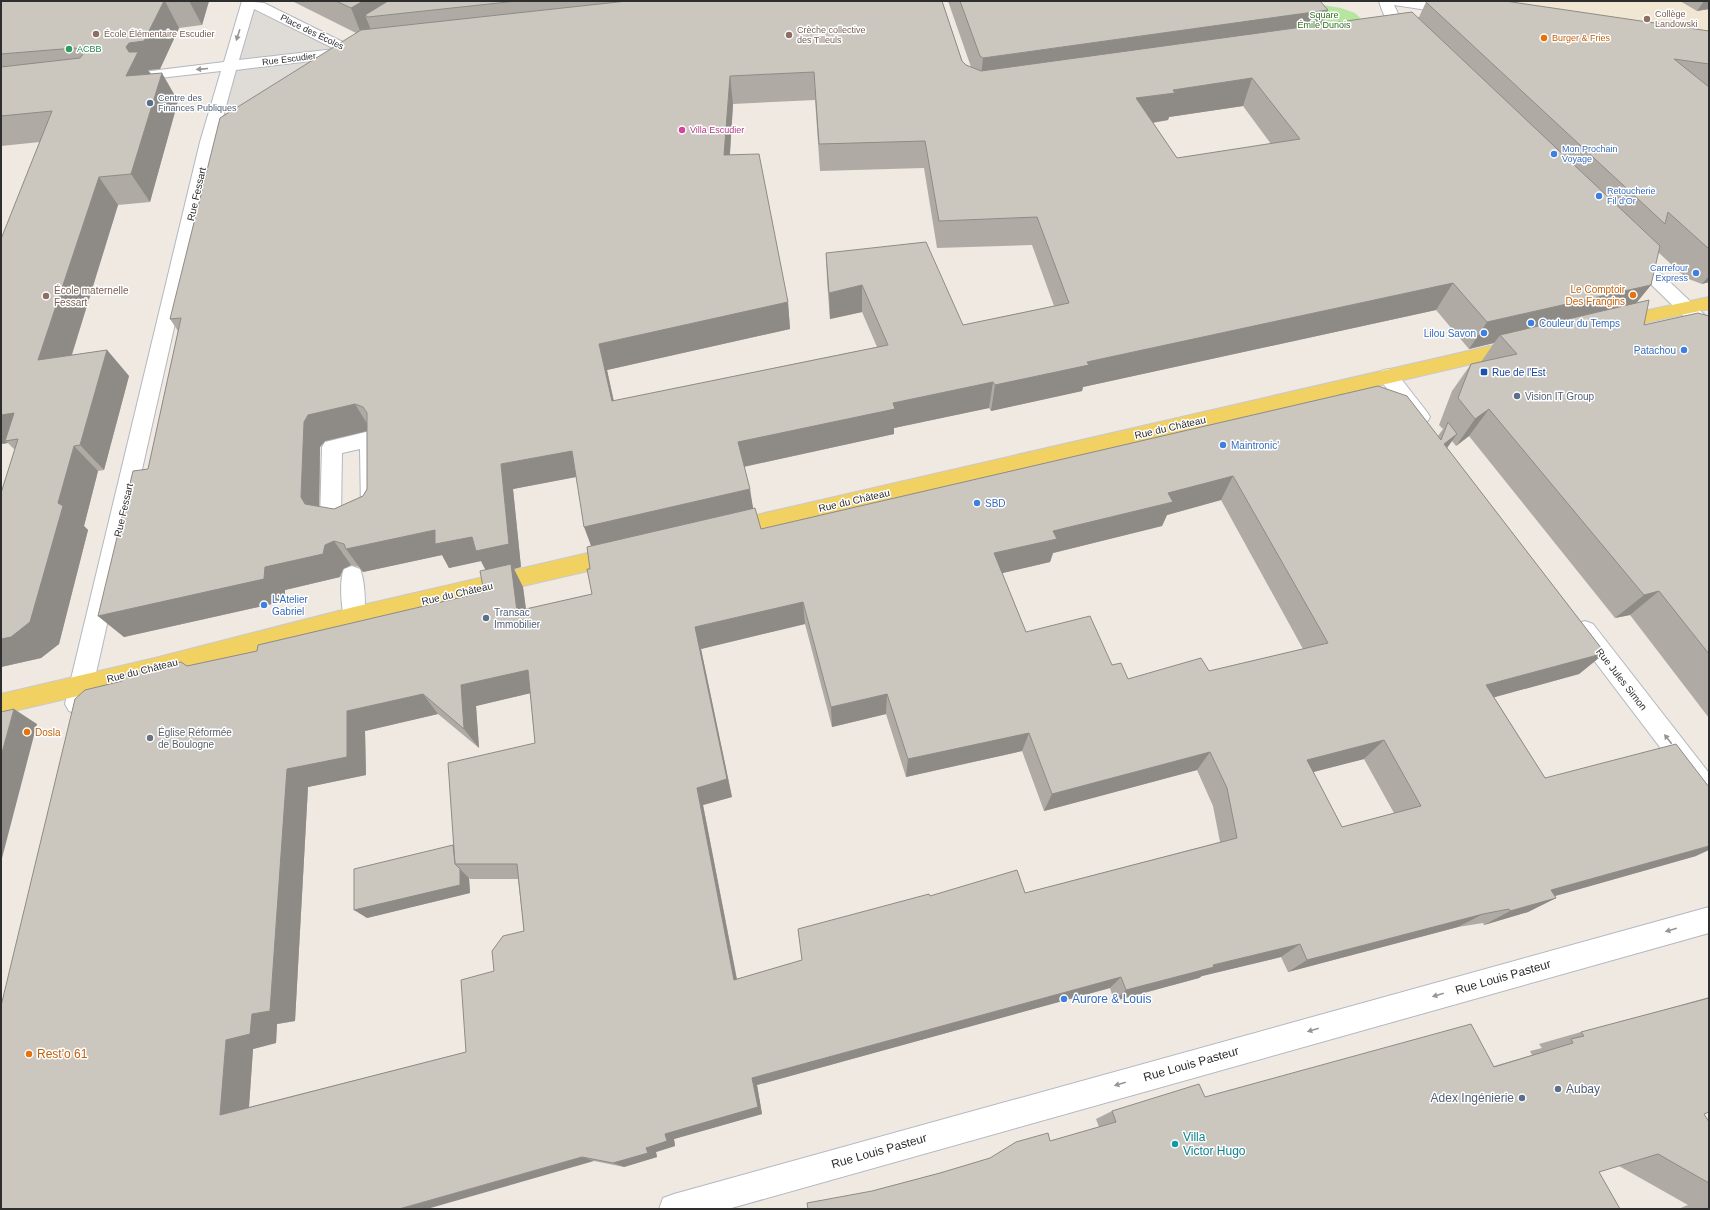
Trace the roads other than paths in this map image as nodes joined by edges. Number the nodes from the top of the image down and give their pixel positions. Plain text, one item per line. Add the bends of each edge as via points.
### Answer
1 (1386, 1) edge
2 (1396, 1) edge
3 (248, 2) edge
4 (1468, 12) edge
5 (1420, 48) edge
6 (361, 49) junction
7 (230, 67) junction
8 (325, 68) edge
9 (151, 75) edge
10 (224, 132) edge
11 (208, 142) junction
12 (1621, 244) edge
13 (1709, 302) edge
14 (1684, 307) junction
15 (1599, 327) edge
16 (1709, 330) edge
17 (1533, 343) edge
18 (1388, 376) junction
19 (1431, 432) edge
20 (712, 533) edge
21 (634, 551) edge
22 (352, 575) edge
23 (1572, 615) edge
24 (354, 616) junction
25 (82, 686) junction
26 (1, 704) edge
27 (71, 729) edge
28 (1709, 792) edge
29 (1709, 920) edge
30 (674, 1209) edge

1 - 5 street via 1396,33
2 - 4 street
3 - 6 street, Place des Écoles
3 -> 7 street, Rue Fessart
6 - 7 street, Rue Escudier
6 - 8 street, Place des Écoles
7 -> 9 street, Rue Escudier
7 - 11 street, Rue Fessart
10 - 11 street
11 - 25 street, Rue Fessart
12 - 14 street
13 - 14 main road
14 - 15 main road
14 - 16 street
17 - 18 main road, Rue du Château
18 - 19 street
18 - 20 main road, Rue du Château
21 - 24 main road, Rue du Château
22 - 24 street
28 -> 23 street, Rue Jules Simon
24 - 25 main road, Rue du Château
25 - 26 main road, Rue du Château
25 - 27 street, Rue Fessart
29 -> 30 street, Rue Louis Pasteur

